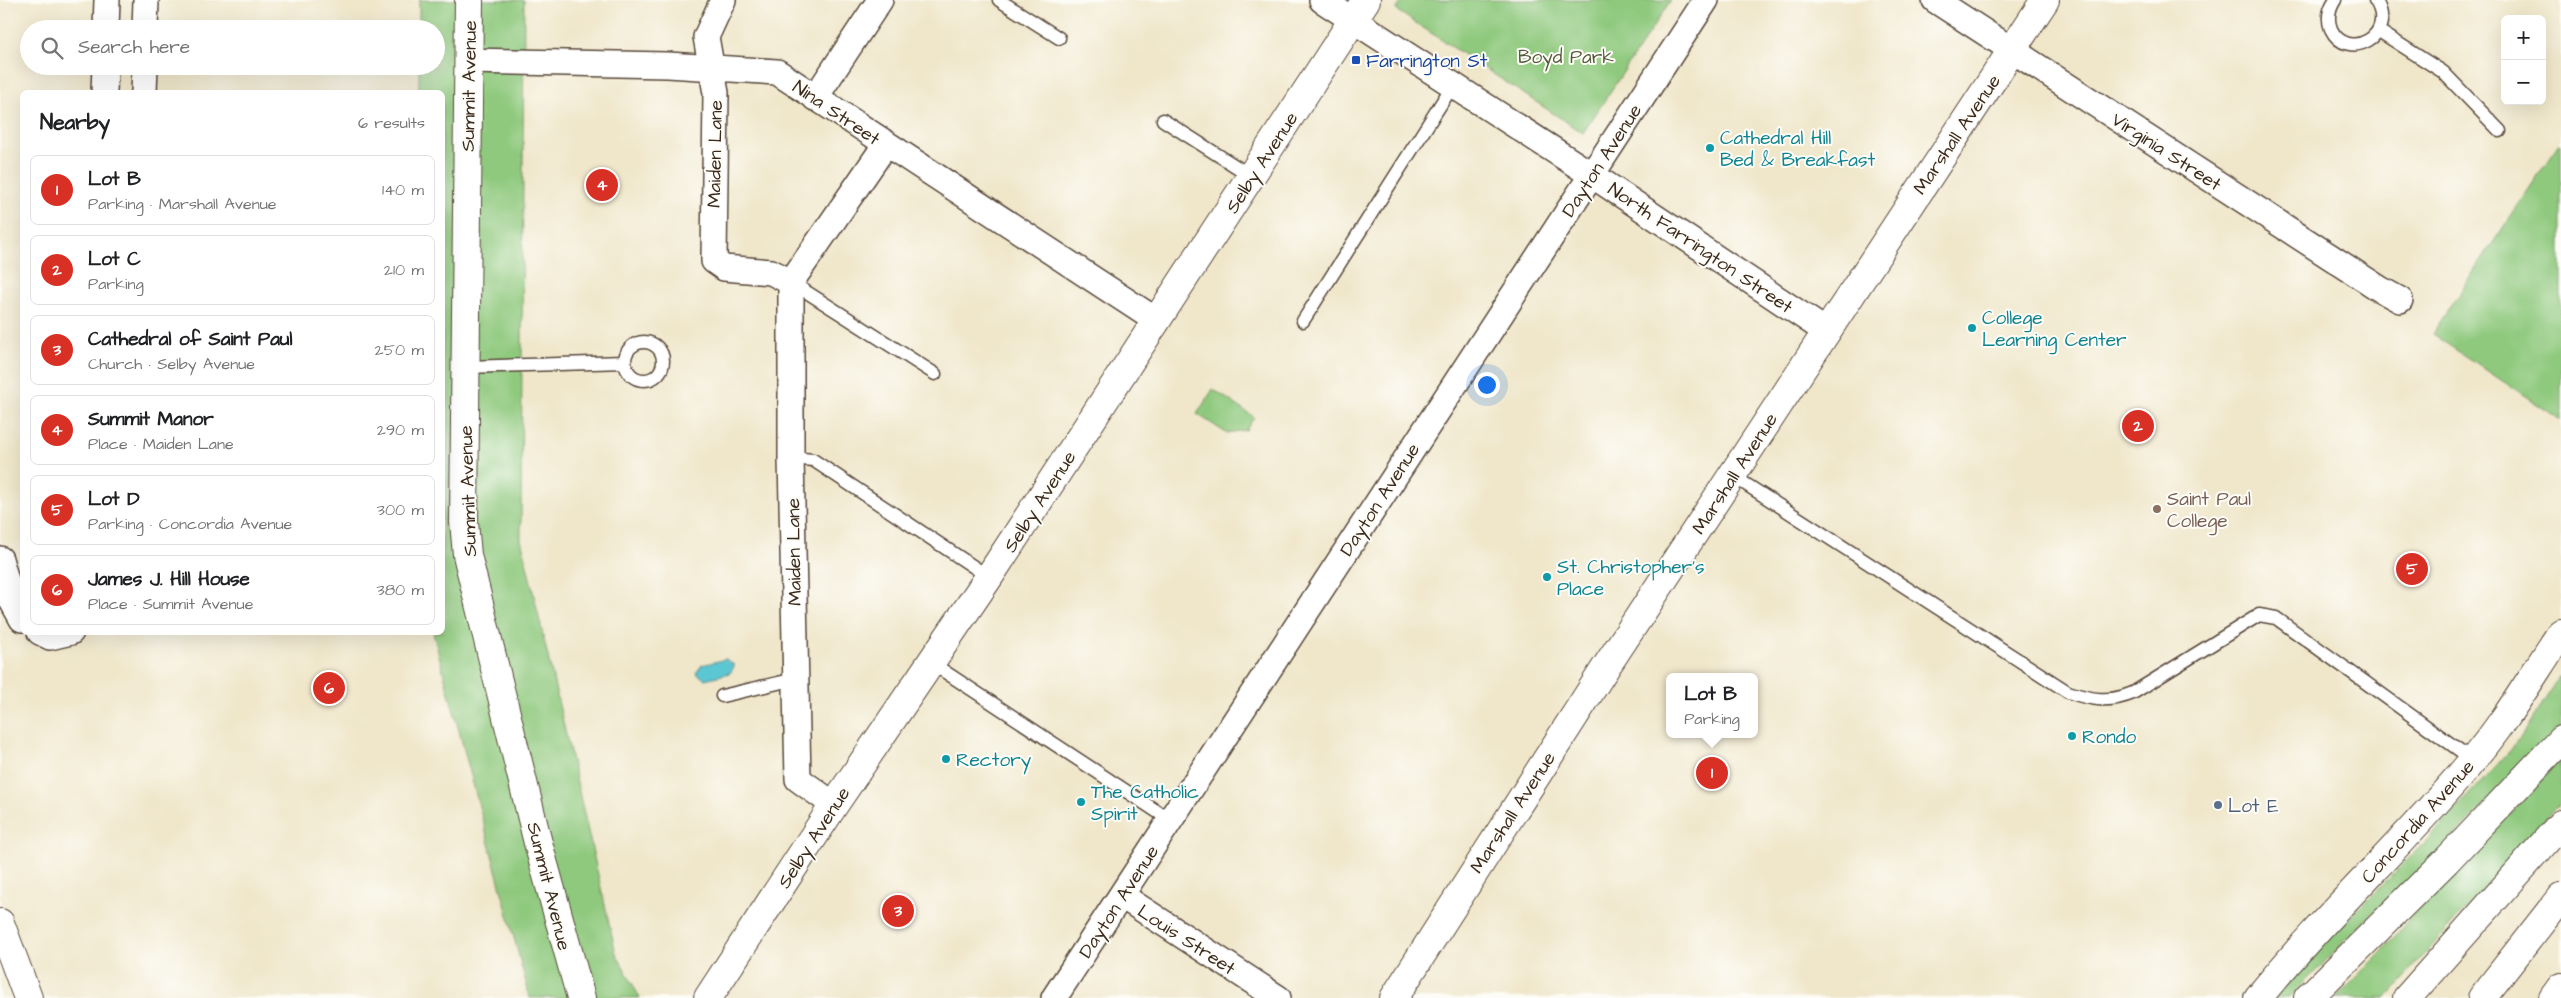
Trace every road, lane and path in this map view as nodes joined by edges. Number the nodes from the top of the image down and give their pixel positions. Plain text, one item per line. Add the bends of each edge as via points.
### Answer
1 (106, 0) edge
2 (146, 0) edge
3 (469, 0) edge
4 (723, 0) edge
5 (880, 0) edge
6 (999, 0) edge
7 (1322, 0) edge
8 (1706, 0) edge
9 (1935, 0) edge
10 (2045, 0) edge
11 (2335, 0) edge
12 (2375, 0) edge
13 (1359, 10) edge
14 (106, 20) edge
15 (145, 20) edge
16 (2379, 31) junction
17 (1059, 38) dead end
18 (2012, 50) junction
19 (468, 61) junction
20 (713, 68) junction
21 (105, 75) edge
22 (144, 75) edge
23 (1453, 85) junction
24 (104, 90) edge
25 (144, 90) edge
26 (815, 98) junction
27 (1162, 120) dead end
28 (2500, 131) dead end
29 (886, 144) junction
30 (1592, 175) junction
31 (1251, 176) junction
32 (791, 282) junction
33 (2400, 300) dead end
34 (1157, 321) junction
35 (1303, 321) dead end
36 (1827, 332) junction
37 (625, 362) dead end
38 (465, 367) junction
39 (935, 374) dead end
40 (790, 458) junction
41 (1733, 476) junction
42 (0, 559) edge
43 (989, 577) junction
44 (20, 616) edge
45 (2561, 633) edge
46 (930, 662) junction
47 (795, 679) junction
48 (722, 696) dead end
49 (2561, 740) edge
50 (2473, 760) junction
51 (834, 805) junction
52 (1170, 820) junction
53 (2561, 824) edge
54 (1122, 896) junction
55 (2561, 897) edge
56 (0, 925) edge
57 (2561, 987) edge
58 (17, 998) edge
59 (28, 998) edge
60 (580, 998) edge
61 (708, 998) edge
62 (1054, 998) edge
63 (1278, 998) edge
64 (1394, 998) edge
65 (2258, 998) edge
66 (2308, 998) edge
67 (2408, 998) edge
68 (2482, 998) edge
69 (2552, 998) edge

1 - 14 street
2 - 15 street
3 - 19 main road, Summit Avenue
4 - 20 street, Maiden Lane via 706,37
5 - 26 street
6 - 17 lane
7 - 13 street, North Farrington Street
8 - 30 street, Dayton Avenue
9 - 18 street, Virginia Street
10 - 18 main road, Marshall Avenue
11 - 16 lane via 2330,6 2329,24 2339,39 2356,45 2373,38
12 - 16 lane via 2382,14
13 - 23 street, North Farrington Street
13 - 31 main road, Selby Avenue
16 - 28 lane via 2444,72
18 - 33 street, Virginia Street
18 - 36 main road, Marshall Avenue
19 - 20 street, Nina Street
19 - 38 main road, Summit Avenue
20 - 26 street, Nina Street via 776,72
20 - 32 street, Maiden Lane via 716,93 714,261 724,268 771,272
21 - 24 street
22 - 25 street
23 - 30 street, North Farrington Street
23 - 35 lane
26 - 29 street, Nina Street
27 - 31 lane
29 - 32 street
29 - 34 street, Nina Street
30 - 36 street, North Farrington Street
30 - 52 street, Dayton Avenue
31 - 34 main road, Selby Avenue
32 - 39 lane
32 - 40 street, Maiden Lane
34 - 43 main road, Selby Avenue
36 - 41 main road, Marshall Avenue
37 - 38 lane
38 - 60 main road, Summit Avenue via 464,522 467,555
40 - 43 lane via 813,460
40 - 47 street, Maiden Lane
41 - 50 lane via 2068,692 2101,701 2119,699 2259,615 2276,618
41 - 64 main road, Marshall Avenue
42 - 44 street via 12,601
43 - 46 main road, Selby Avenue
45 - 50 main road, Concordia Avenue via 2503,722
46 - 51 main road, Selby Avenue
46 - 52 lane
47 - 48 lane
47 - 51 street, Maiden Lane via 798,779
49 - 66 main road via 2446,861
50 - 65 main road, Concordia Avenue
51 - 61 main road, Selby Avenue
52 - 54 street, Dayton Avenue
53 - 67 main road
54 - 62 street, Dayton Avenue
54 - 63 street, Louis Street
55 - 68 main road
56 - 58 main road
56 - 59 main road
57 - 69 main road

